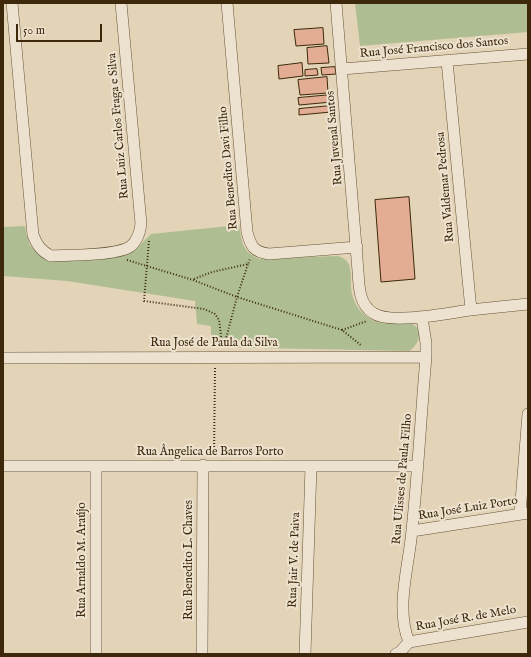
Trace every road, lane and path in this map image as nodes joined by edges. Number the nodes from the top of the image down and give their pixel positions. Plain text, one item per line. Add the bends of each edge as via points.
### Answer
1 (12, 3) edge
2 (121, 3) edge
3 (227, 3) edge
4 (336, 3) edge
5 (528, 54) edge
6 (447, 61) junction
7 (342, 69) junction
8 (140, 228) junction
9 (357, 247) junction
10 (255, 249) junction
11 (116, 252) junction
12 (248, 264) junction
13 (147, 266) junction
14 (193, 280) junction
15 (237, 297) junction
16 (528, 304) edge
17 (471, 310) junction
18 (373, 314) junction
19 (422, 318) junction
20 (218, 355) junction
21 (426, 357) junction
22 (3, 358) edge
23 (528, 414) edge
24 (208, 465) junction
25 (3, 466) edge
26 (96, 466) junction
27 (311, 466) junction
28 (418, 466) junction
29 (524, 513) edge
30 (412, 531) junction
31 (528, 622) edge
32 (409, 642) junction
33 (96, 654) edge
34 (202, 654) edge
35 (305, 654) edge
36 (396, 654) edge

1 - 11 street via 33,235 38,246 52,256
2 - 8 street, Rua Luiz Carlos Fraga e Silva
3 - 10 street, Rua Benedito Davi Filho via 247,232 249,241
4 - 7 street, Rua Juvenal Santos
5 - 6 street, Rua José Francisco dos Santos
6 - 7 street, Rua José Francisco dos Santos
6 - 17 street, Rua Valdemar Pedrosa
7 - 9 street, Rua Juvenal Santos
8 - 11 street via 137,239 131,246
8 - 13 path via 149,240
9 - 10 street via 269,254
9 - 18 street, Rua Juvenal Santos via 362,300
10 - 12 path
11 - 13 path via 124,260
12 - 14 path via 212,272
12 - 15 path
13 - 14 path
13 - 20 path via 144,301 204,309 215,314 219,320 221,335
14 - 15 path
15 - 18 path via 342,330 366,322
15 - 20 path via 222,353
16 - 17 street
17 - 19 street
18 - 19 street via 383,318
19 - 21 street, Rua Ulisses de Paula Filho
20 - 21 street, Rua José de Paula da Silva
20 - 22 street, Rua José de Paula da Silva
20 - 24 path
21 - 28 street, Rua Ulisses de Paula Filho
23 - 29 street
24 - 26 street, Rua Ângelica de Barros Porto
24 - 27 street, Rua Ângelica de Barros Porto
24 - 34 street, Rua Benedito L. Chaves
25 - 26 street, Rua Ângelica de Barros Porto
26 - 33 street, Rua Arnaldo M. Araújo
27 - 28 street, Rua Ângelica de Barros Porto
27 - 35 street, Rua Jair V. de Paiva
28 - 30 street, Rua Ulisses de Paula Filho
29 - 30 street, Rua José Luiz Porto
30 - 32 street, Rua Ulisses de Paula Filho via 403,601 403,618
31 - 32 street, Rua José R. de Melo
32 - 36 street

